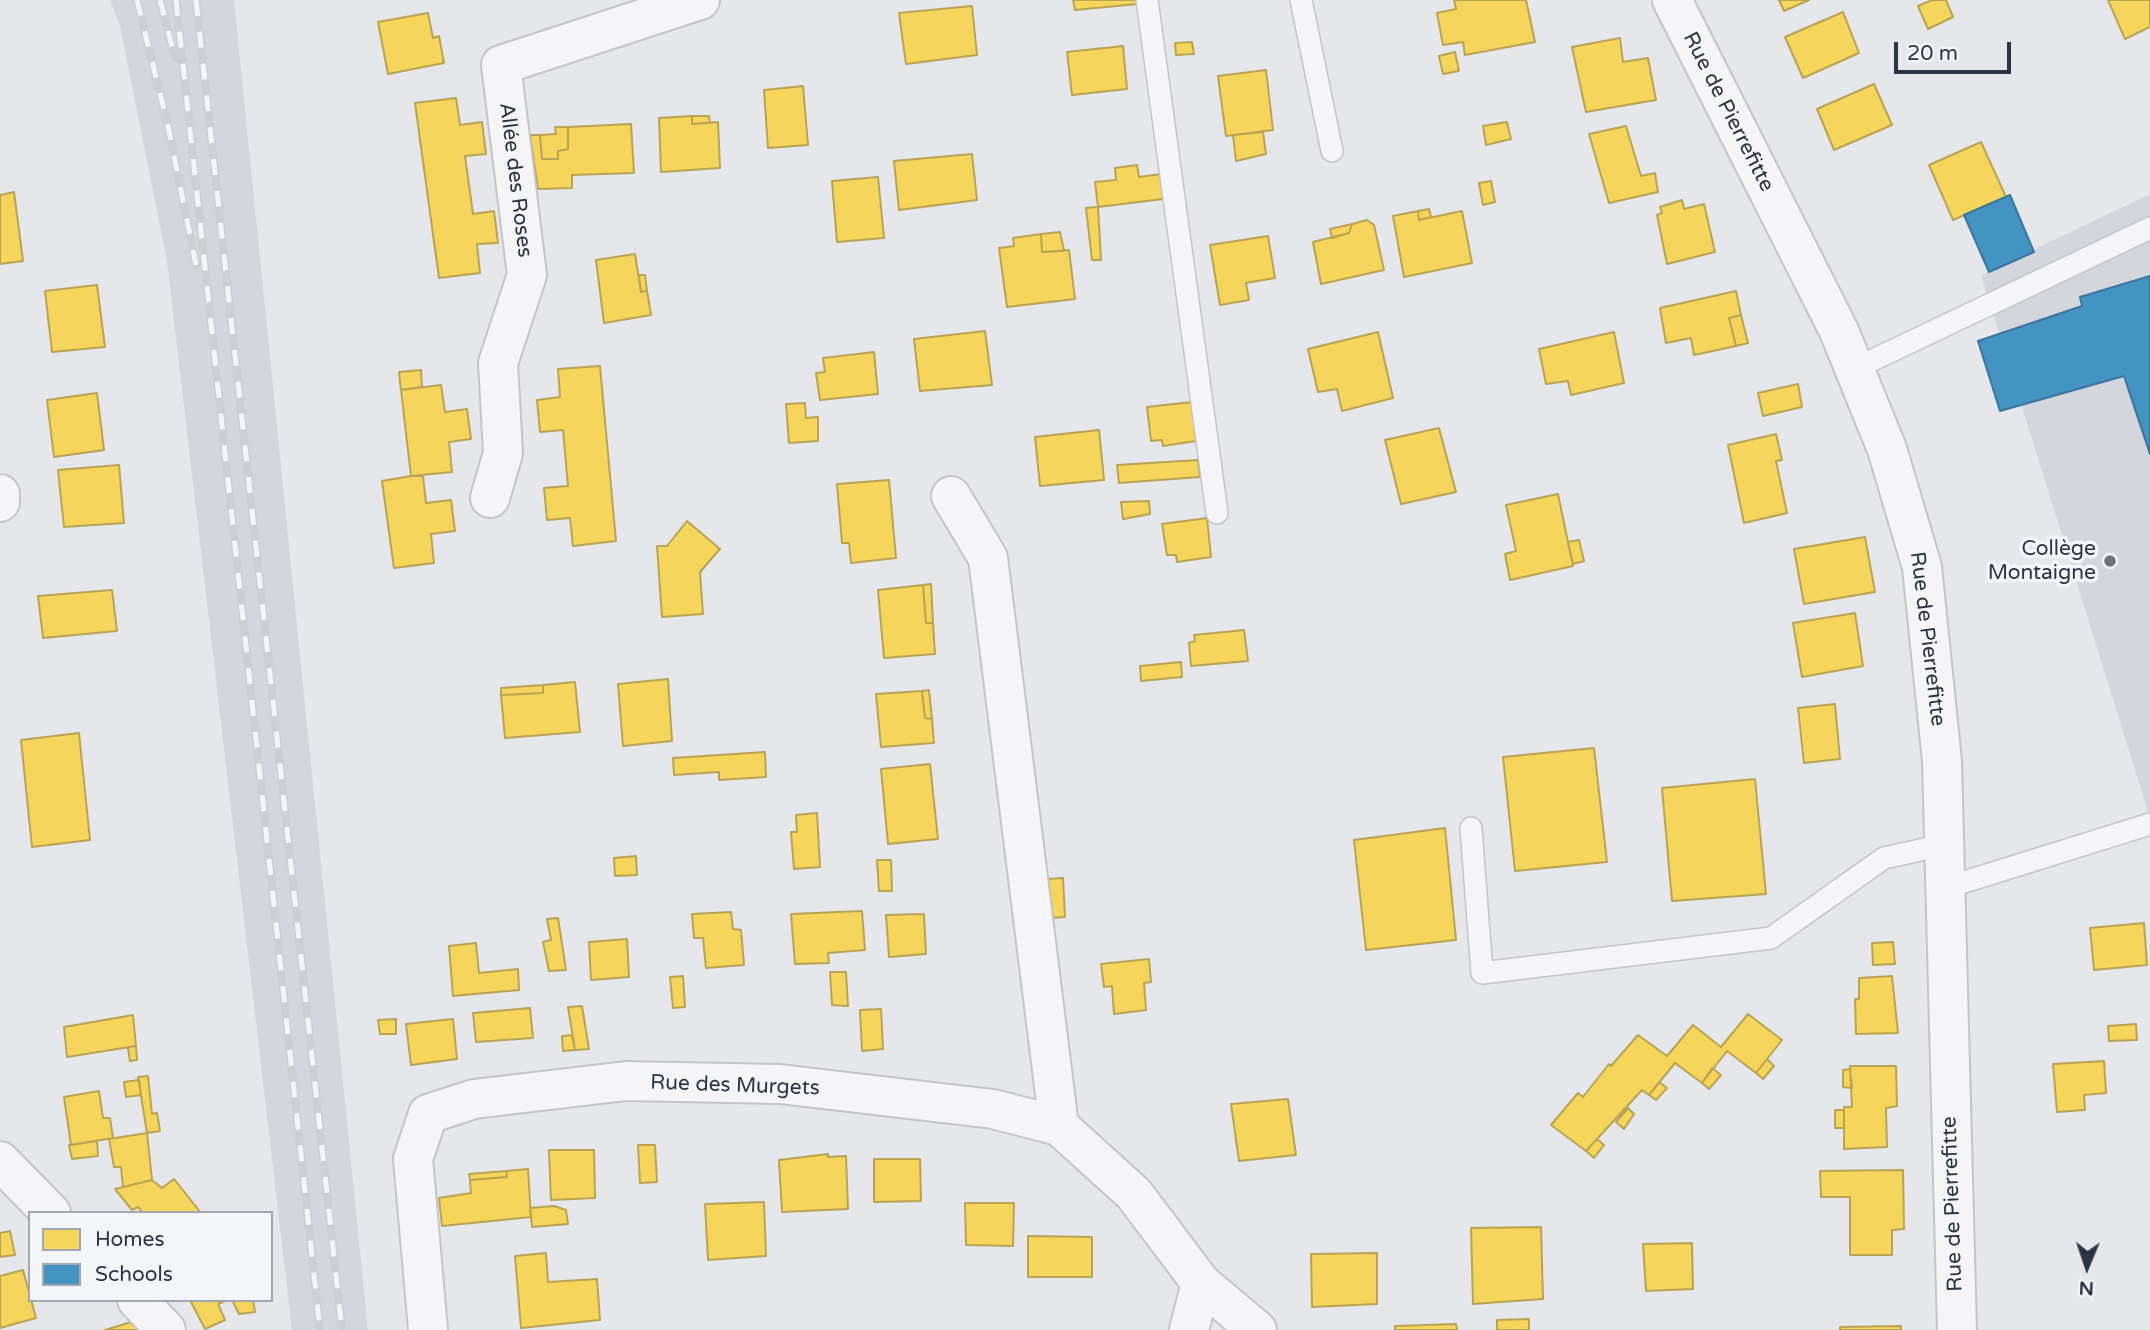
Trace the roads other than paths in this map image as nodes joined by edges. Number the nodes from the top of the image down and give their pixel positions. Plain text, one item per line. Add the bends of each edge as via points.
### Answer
1 (699, 0) edge
2 (1147, 0) edge
3 (1301, 0) edge
4 (1672, 0) edge
5 (1332, 151) dead end
6 (2150, 228) edge
7 (1854, 369) junction
8 (0, 494) edge
9 (951, 496) dead end
10 (490, 498) dead end
11 (0, 502) edge
12 (1217, 513) dead end
13 (2150, 824) edge
14 (1471, 828) dead end
15 (1943, 845) junction
16 (1945, 888) junction
17 (1059, 1126) junction
18 (0, 1161) edge
19 (49, 1211) edge
20 (1201, 1283) junction
21 (139, 1302) edge
22 (166, 1330) edge
23 (428, 1330) edge
24 (1189, 1330) edge
25 (1257, 1330) edge
26 (1957, 1330) edge

1 - 10 street, Allée des Roses via 500,65 527,275 498,363 503,453
2 - 12 lane
3 - 5 lane
4 - 7 street, Rue de Pierrefitte
6 - 7 lane
7 - 15 street, Rue de Pierrefitte via 1887,449 1922,567 1942,761
8 - 11 street
9 - 17 street via 988,558
13 - 16 lane
14 - 15 lane via 1482,973 1771,938 1884,858
15 - 16 street, Rue de Pierrefitte
16 - 26 street, Rue de Pierrefitte
17 - 20 street, Rue des Murgets via 1134,1194
17 - 23 street, Rue des Murgets via 993,1109 780,1084 626,1082 474,1099 428,1114 413,1159
18 - 19 street
20 - 24 street
20 - 25 street, Rue des Murgets
21 - 22 street

